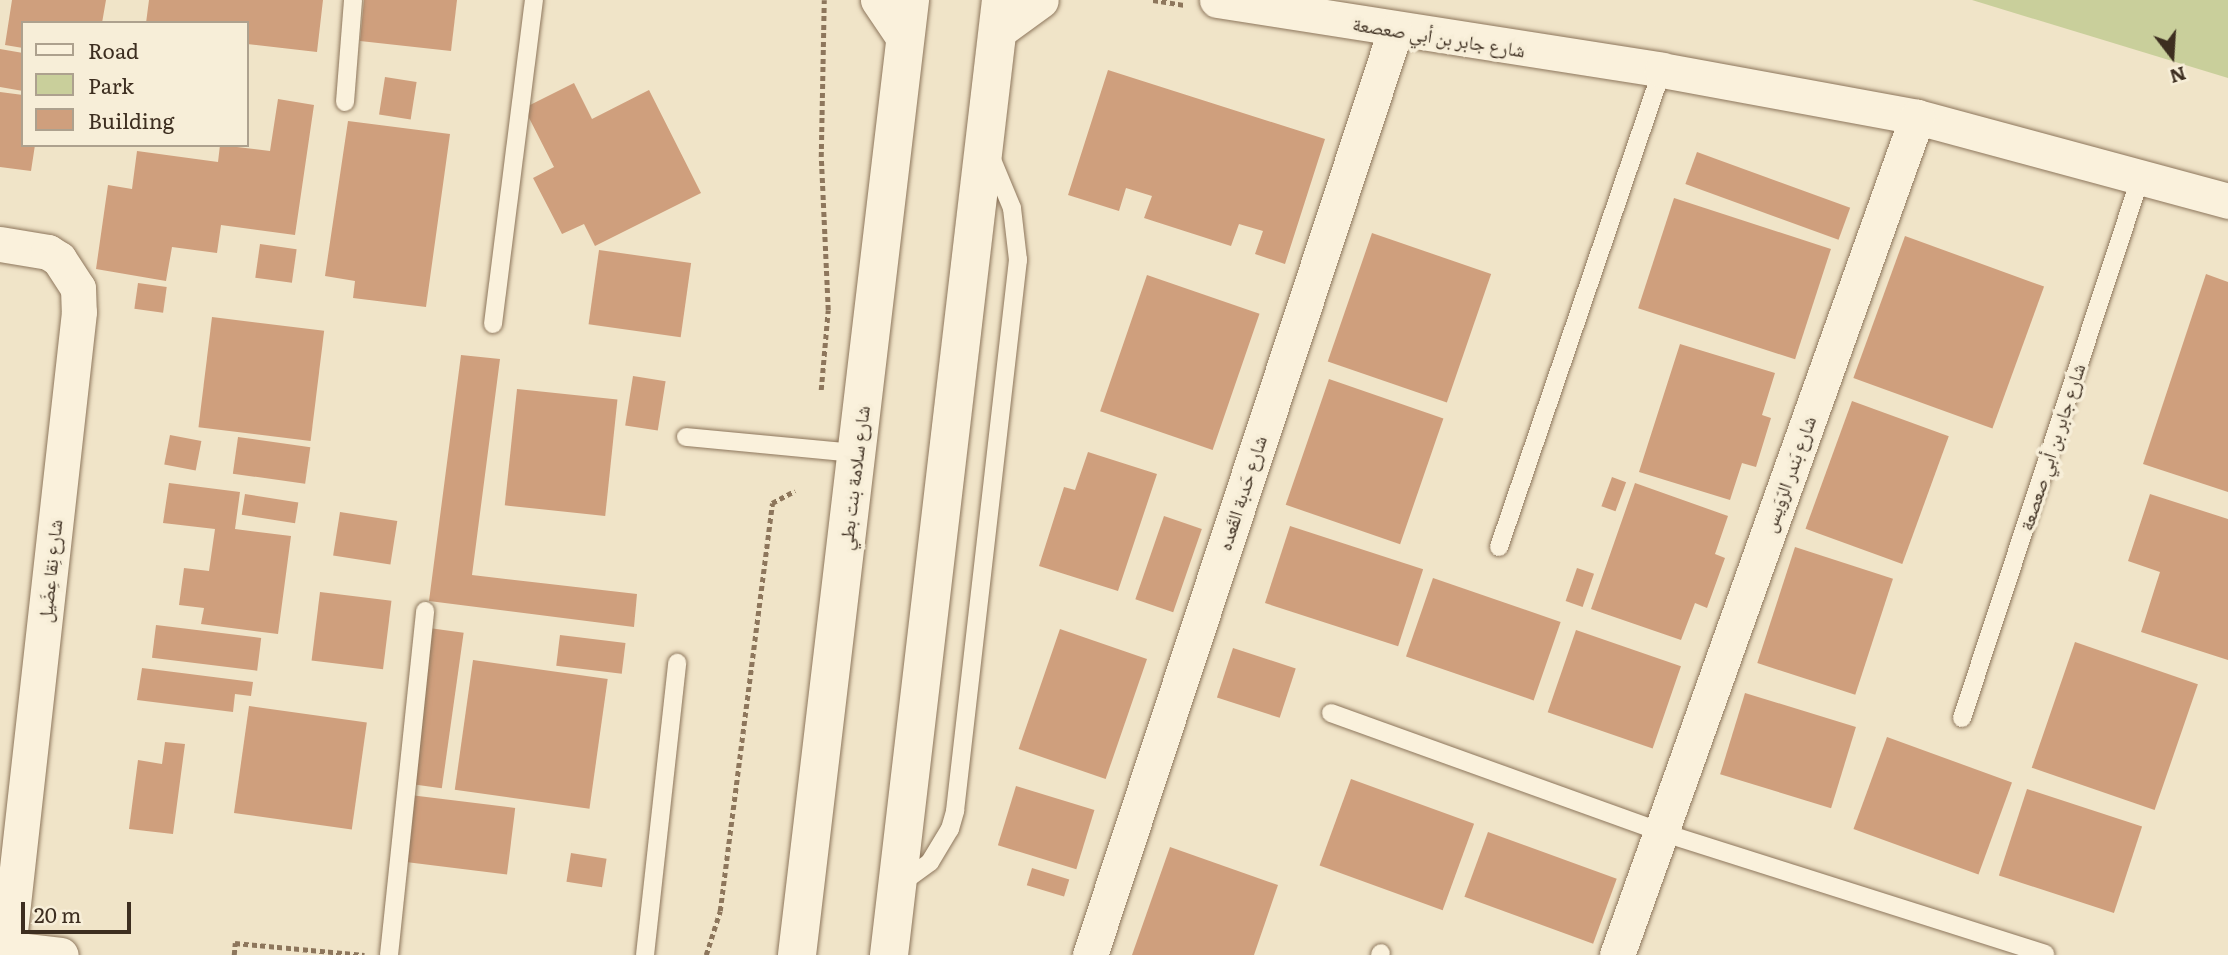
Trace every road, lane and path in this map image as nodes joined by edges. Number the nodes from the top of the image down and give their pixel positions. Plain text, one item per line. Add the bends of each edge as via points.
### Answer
1 (353, 0) edge
2 (534, 0) edge
3 (824, 0) edge
4 (878, 0) edge
5 (910, 0) edge
6 (1041, 0) edge
7 (1217, 0) edge
8 (999, 16) edge
9 (1395, 31) junction
10 (905, 40) junction
11 (1662, 70) junction
12 (345, 102) dead end
13 (1917, 117) junction
14 (2141, 176) junction
15 (2228, 201) edge
16 (0, 244) edge
17 (493, 324) dead end
18 (821, 390) dead end
19 (686, 438) dead end
20 (856, 453) junction
21 (795, 491) dead end
22 (1499, 547) dead end
23 (425, 611) dead end
24 (677, 663) dead end
25 (1331, 713) dead end
26 (1962, 718) dead end
27 (1661, 832) junction
28 (4, 948) edge
29 (2045, 954) edge
30 (61, 955) edge
31 (234, 955) edge
32 (365, 955) edge
33 (389, 955) edge
34 (645, 955) edge
35 (706, 955) edge
36 (797, 955) edge
37 (888, 955) edge
38 (1090, 955) edge
39 (1617, 955) edge

1 - 12 lane
2 - 17 lane
3 - 18 path via 821,157 828,310
4 - 10 street
5 - 10 main road, شارع سلامة بنت بطي
6 - 8 street
7 - 9 street, شارع جابر بن أبي صعصعة
8 - 37 main road
9 - 11 street, شارع جابر بن أبي صعصعة
9 - 38 street, شارع حَدبة القَعده
10 - 20 main road, شارع سلامة بنت بطي
11 - 13 street, شارع جابر بن أبي صعصعة
11 - 22 lane
13 - 14 street, شارع جابر بن أبي صعصعة
13 - 27 street, شارع بَندر الرّوَيس
14 - 15 street, شارع جابر بن أبي صعصعة
14 - 26 lane, شارع جابر بن أبي صعصعة
16 - 28 street, شارع نِقا عِضَيل via 48,252 59,259 78,288 79,312
19 - 20 lane
20 - 36 main road, شارع سلامة بنت بطي
21 - 35 path via 772,503 720,911
23 - 33 lane
24 - 34 lane
25 - 27 lane
27 - 29 lane
27 - 39 street, شارع بَندر الرّوَيس
28 - 30 street
31 - 32 path via 235,943

